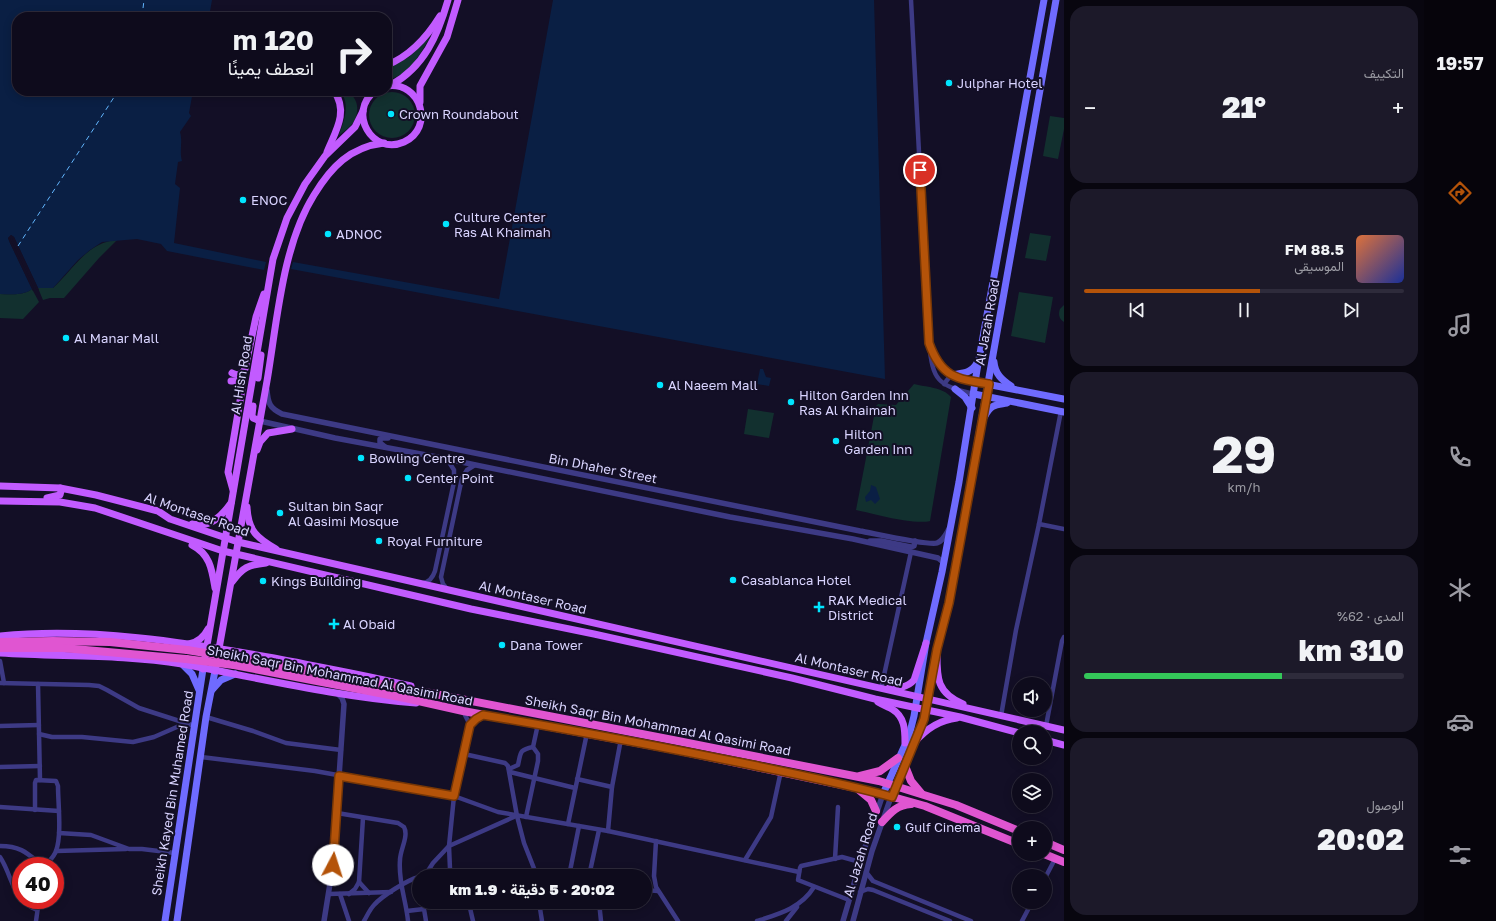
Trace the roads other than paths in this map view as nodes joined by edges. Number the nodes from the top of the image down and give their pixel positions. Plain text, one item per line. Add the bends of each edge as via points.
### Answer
1 (448, 0) edge
2 (458, 0) edge
3 (911, 0) edge
4 (1044, 0) edge
5 (1056, 0) edge
6 (392, 62) edge
7 (392, 83) edge
8 (392, 85) edge
9 (337, 96) edge
10 (370, 96) edge
11 (420, 105) junction
12 (363, 111) junction
13 (384, 144) junction
14 (325, 156) junction
15 (268, 287) junction
16 (259, 339) junction
17 (929, 343) junction
18 (994, 357) junction
19 (980, 358) junction
20 (232, 373) dead end
21 (951, 375) junction
22 (231, 380) dead end
23 (267, 381) junction
24 (976, 382) junction
25 (944, 384) junction
26 (989, 384) junction
27 (955, 389) junction
28 (1015, 389) junction
29 (974, 394) junction
30 (987, 397) junction
31 (1064, 399) edge
32 (1013, 402) junction
33 (972, 409) junction
34 (1062, 411) edge
35 (260, 421) junction
36 (982, 423) junction
37 (292, 429) junction
38 (406, 440) junction
39 (385, 448) junction
40 (447, 459) junction
41 (252, 463) junction
42 (475, 465) junction
43 (454, 474) junction
44 (462, 478) junction
45 (0, 486) edge
46 (60, 488) junction
47 (246, 494) junction
48 (233, 496) junction
49 (33, 500) junction
50 (0, 501) edge
51 (716, 502) junction
52 (683, 507) junction
53 (170, 519) junction
54 (1039, 524) junction
55 (951, 525) junction
56 (849, 529) junction
57 (1064, 529) edge
58 (813, 531) junction
59 (166, 533) junction
60 (225, 539) junction
61 (916, 541) junction
62 (238, 542) junction
63 (866, 542) junction
64 (223, 551) junction
65 (282, 552) junction
66 (911, 552) junction
67 (236, 554) junction
68 (270, 562) junction
69 (944, 563) junction
70 (435, 571) junction
71 (942, 572) junction
72 (442, 574) junction
73 (418, 584) junction
74 (230, 586) junction
75 (448, 590) junction
76 (216, 592) junction
77 (949, 603) junction
78 (211, 626) junction
79 (222, 632) junction
80 (0, 636) edge
81 (1064, 638) edge
82 (0, 642) edge
83 (926, 643) junction
84 (207, 647) junction
85 (0, 648) edge
86 (218, 649) junction
87 (937, 649) junction
88 (0, 654) edge
89 (186, 654) junction
90 (235, 658) junction
91 (0, 661) edge
92 (923, 662) junction
93 (203, 669) junction
94 (215, 671) junction
95 (236, 674) junction
96 (932, 678) junction
97 (2, 683) edge
98 (38, 684) junction
99 (880, 689) junction
100 (200, 692) junction
101 (211, 692) junction
102 (336, 692) junction
103 (352, 695) junction
104 (917, 697) junction
105 (875, 699) junction
106 (928, 699) junction
107 (344, 704) junction
108 (428, 704) junction
109 (916, 708) junction
110 (926, 710) junction
111 (463, 711) junction
112 (978, 711) junction
113 (483, 715) junction
114 (1001, 716) junction
115 (206, 717) junction
116 (960, 717) junction
117 (186, 723) junction
118 (538, 724) junction
119 (470, 725) junction
120 (1042, 725) edge
121 (1046, 725) edge
122 (0, 726) edge
123 (39, 726) junction
124 (195, 726) junction
125 (1052, 727) edge
126 (1064, 730) edge
127 (1012, 731) edge
128 (587, 732) junction
129 (39, 734) junction
130 (621, 739) junction
131 (915, 742) junction
132 (1052, 742) edge
133 (905, 744) junction
134 (1064, 745) edge
135 (533, 746) junction
136 (341, 750) junction
137 (464, 754) junction
138 (201, 757) junction
139 (898, 758) junction
140 (40, 766) junction
141 (905, 766) junction
142 (0, 767) edge
143 (509, 770) junction
144 (781, 771) junction
145 (339, 776) junction
146 (855, 776) junction
147 (535, 778) junction
148 (577, 779) junction
149 (40, 780) junction
150 (887, 784) junction
151 (612, 786) junction
152 (896, 786) junction
153 (575, 788) junction
154 (857, 788) junction
155 (883, 794) junction
156 (454, 796) junction
157 (925, 796) junction
158 (892, 797) junction
159 (918, 804) junction
160 (0, 807) edge
161 (838, 807) dead end
162 (35, 810) junction
163 (58, 811) junction
164 (876, 811) junction
165 (337, 813) junction
166 (517, 816) junction
167 (526, 817) junction
168 (363, 818) junction
169 (882, 822) junction
170 (568, 824) junction
171 (579, 826) junction
172 (1012, 828) edge
173 (599, 830) junction
174 (608, 831) junction
175 (59, 833) junction
176 (1012, 841) edge
177 (656, 842) junction
178 (1052, 845) edge
179 (0, 846) edge
180 (449, 846) junction
181 (129, 849) junction
182 (1064, 850) edge
183 (56, 851) junction
184 (175, 853) junction
185 (0, 857) edge
186 (32, 857) edge
187 (51, 857) edge
188 (1052, 858) edge
189 (835, 859) junction
190 (1055, 859) junction
191 (744, 860) junction
192 (860, 862) junction
193 (1064, 862) edge
194 (429, 869) edge
195 (450, 869) edge
196 (534, 869) edge
197 (570, 869) edge
198 (590, 869) edge
199 (1050, 869) edge
200 (799, 872) junction
201 (866, 872) junction
202 (412, 879) edge
203 (360, 882) junction
204 (12, 883) edge
205 (401, 885) junction
206 (814, 887) junction
207 (888, 887) junction
208 (652, 891) edge
209 (658, 891) junction
210 (391, 892) junction
211 (860, 892) junction
212 (369, 893) junction
213 (329, 894) junction
214 (340, 894) junction
215 (349, 894) junction
216 (886, 895) junction
217 (849, 900) junction
218 (799, 905) junction
219 (470, 909) edge
220 (540, 909) edge
221 (600, 909) edge
222 (1028, 909) edge
223 (37, 910) edge
224 (407, 910) junction
225 (36, 921) edge
226 (165, 921) edge
227 (177, 921) edge
228 (324, 921) edge
229 (349, 921) edge
230 (364, 921) edge
231 (408, 921) edge
232 (426, 921) edge
233 (473, 921) edge
234 (542, 921) edge
235 (601, 921) edge
236 (678, 921) edge
237 (757, 921) edge
238 (786, 921) edge
239 (843, 921) edge
240 (852, 921) edge
241 (950, 921) edge
242 (971, 921) edge
243 (1022, 921) edge

1 - 6 main road via 442,14 420,43
1 - 7 main road via 439,29 423,56 414,69
2 - 11 main road via 447,37 420,86
3 - 17 street
4 - 19 main road, Al Jazah Road
5 - 18 main road, Al Jazah Road
8 - 11 main road via 408,90
9 - 14 main road via 341,116
10 - 12 main road, Al Hisn Road
11 - 13 main road, Al Hisn Road via 422,120 411,138 394,144
12 - 13 main road via 364,125 369,133
12 - 14 main road, Al Hisn Road via 355,127
13 - 23 main road, Al Hisn Road via 360,148 348,154 314,195 288,262
14 - 15 main road, Al Hisn Road via 305,184 288,218 273,259
15 - 16 main road, Al Hisn Road
15 - 20 main road via 257,311 244,372 238,375
16 - 35 main road via 260,365 252,414
16 - 48 main road, Al Hisn Road
17 - 21 street via 938,363
17 - 25 street via 932,368
18 - 26 main road, Al Jazah Road
18 - 28 main road via 995,370
19 - 21 main road via 971,371
19 - 24 main road, Al Jazah Road
21 - 24 street
21 - 25 street
22 - 48 main road via 238,381 242,386 228,472
23 - 35 main road, Al Hisn Road
23 - 38 street, Bin Dhaher Street via 268,402 275,411 282,414
24 - 26 main road
24 - 29 main road, Al Jazah Road
25 - 27 street
26 - 28 main road
26 - 30 main road, Al Jazah Road
27 - 29 street
27 - 33 main road
28 - 31 main road
29 - 30 main road
29 - 33 main road, Al Jazah Road
30 - 32 main road
30 - 36 main road, Al Jazah Road
32 - 34 main road
32 - 36 main road via 993,405
33 - 55 main road, Al Jazah Road
34 - 54 street
35 - 37 street, Bin Dhaher Street
35 - 41 main road, Al Hisn Road
36 - 77 main road, Al Jazah Road
37 - 39 street, Bin Dhaher Street
37 - 41 main road via 268,433 260,442
38 - 39 street via 381,438 380,443
38 - 51 street, Bin Dhaher Street
39 - 40 street, Bin Dhaher Street
40 - 42 street, Bin Dhaher Street
40 - 43 street
41 - 47 main road, Al Hisn Road
42 - 44 street via 467,470
42 - 52 street, Bin Dhaher Street
43 - 44 street via 460,474
43 - 70 street
44 - 72 street
45 - 46 main road, Al Montaser Road
46 - 49 main road via 60,495 56,497
46 - 53 main road, Al Montaser Road via 158,511
47 - 62 main road, Al Hisn Road
47 - 65 main road via 247,513 255,534
48 - 53 main road via 222,515 209,523 196,525
48 - 60 main road, Al Hisn Road
49 - 50 main road, Al Montaser Road
49 - 59 main road, Al Montaser Road via 95,508
51 - 52 street via 687,500
51 - 56 street, Bin Dhaher Street
52 - 58 street, Bin Dhaher Street via 764,524
53 - 60 main road, Al Montaser Road
54 - 57 street
54 - 114 street
55 - 61 street, Bin Dhaher Street via 942,540 934,544
55 - 69 main road, Al Jazah Road
56 - 58 street via 845,535
56 - 61 street, Bin Dhaher Street
58 - 63 street, Bin Dhaher Street
59 - 64 main road, Al Montaser Road
59 - 76 main road via 198,548 208,558
60 - 62 main road, Al Montaser Road
60 - 64 main road, Al Hisn Road
61 - 63 street via 911,547 879,540
62 - 65 main road, Al Montaser Road
62 - 67 main road, Al Hisn Road
63 - 66 street, Bin Dhaher Street
64 - 67 main road, Al Montaser Road
64 - 76 main road, Al Hisn Road
65 - 73 main road, Al Montaser Road
66 - 69 street, Bin Dhaher Street via 938,558
66 - 99 street
67 - 68 main road, Al Montaser Road
67 - 74 main road, Al Hisn Road
68 - 74 main road via 244,568
68 - 105 main road, Al Montaser Road via 471,609 792,678
69 - 71 main road, Al Jazah Road
70 - 72 street via 439,575
70 - 73 street via 427,582
71 - 77 main road via 940,603
71 - 83 main road, Al Jazah Road
72 - 75 street via 443,584
73 - 75 main road, Al Montaser Road
74 - 79 main road, Al Hisn Road
75 - 99 main road, Al Montaser Road
76 - 78 main road, Al Hisn Road
77 - 87 main road, Al Jazah Road
78 - 84 main road, Al Hisn Road
78 - 89 main road
79 - 86 main road, Al Hisn Road
79 - 90 main road via 226,645
80 - 89 main road via 109,636
81 - 121 street
82 - 89 highway, Sheikh Saqr Bin Mohammad Al Qasimi Road via 110,642
83 - 92 main road, Al Jazah Road
83 - 99 main road via 911,683 901,688
84 - 86 main road
84 - 89 main road
84 - 93 main road, Al Hisn Road
85 - 89 highway, Sheikh Saqr Bin Mohammad Al Qasimi Road via 63,648
86 - 90 main road
86 - 94 main road, Al Hisn Road
87 - 96 main road, Al Jazah Road
87 - 112 main road via 937,674 943,690 951,698
88 - 89 main road via 144,660
89 - 90 highway, Sheikh Saqr Bin Mohammad Al Qasimi Road, bridge
89 - 93 main road
89 - 100 main road via 187,669
90 - 108 highway, Sheikh Saqr Bin Mohammad Al Qasimi Road
90 - 146 highway, Sheikh Saqr Bin Mohammad Al Qasimi Road via 430,693
91 - 97 street
92 - 96 main road via 927,665 927,676
92 - 104 main road, Al Jazah Road
93 - 94 main road
93 - 100 main road, Sheikh Kayed Bin Muhamed Road
94 - 95 main road
94 - 101 main road, Sheikh Kayed Bin Muhamed Road
95 - 101 main road via 221,680
95 - 102 main road
96 - 106 main road, Al Jazah Road
97 - 98 street
98 - 117 street via 99,686 139,708
98 - 123 street
99 - 104 main road, Al Montaser Road
100 - 124 main road, Sheikh Kayed Bin Muhamed Road
101 - 115 main road, Sheikh Kayed Bin Muhamed Road
102 - 103 main road
102 - 107 street
103 - 107 street
103 - 108 main road
104 - 106 main road, Al Montaser Road
104 - 109 main road, Al Jazah Road
105 - 109 main road, Al Montaser Road
105 - 133 main road via 901,717 905,727
106 - 110 main road, Al Jazah Road
106 - 112 main road, Al Montaser Road
107 - 136 street
108 - 111 highway, Sheikh Saqr Bin Mohammad Al Qasimi Road
109 - 110 main road, Al Montaser Road
109 - 133 main road, Al Jazah Road
110 - 116 main road, Al Montaser Road
110 - 131 main road, Al Jazah Road
111 - 113 highway, Sheikh Saqr Bin Mohammad Al Qasimi Road
111 - 119 street
112 - 114 main road, Al Montaser Road
113 - 118 highway, Sheikh Saqr Bin Mohammad Al Qasimi Road
113 - 119 street
114 - 120 main road, Al Montaser Road
115 - 136 street via 286,743
115 - 138 main road, Sheikh Kayed Bin Muhamed Road
116 - 127 main road, Al Montaser Road
116 - 131 main road via 936,724
117 - 124 street
117 - 129 street via 143,741 133,742
118 - 128 highway, Sheikh Saqr Bin Mohammad Al Qasimi Road
118 - 135 street
119 - 137 street
122 - 123 street
123 - 129 street
124 - 184 main road, Sheikh Kayed Bin Muhamed Road
125 - 126 main road, Al Montaser Road
128 - 130 highway, Sheikh Saqr Bin Mohammad Al Qasimi Road
128 - 148 street
129 - 140 street
130 - 144 highway, Sheikh Saqr Bin Mohammad Al Qasimi Road
130 - 151 street
131 - 141 main road, Al Jazah Road
132 - 134 main road
133 - 139 main road, Al Jazah Road
135 - 143 street via 524,748 518,765
135 - 147 street via 538,754
136 - 145 street
137 - 143 street via 505,763
137 - 156 street
138 - 145 street
138 - 227 main road, Sheikh Kayed Bin Muhamed Road
139 - 146 highway via 880,771
139 - 150 main road, Al Jazah Road
140 - 142 street
140 - 149 street
141 - 152 main road, Al Jazah Road
141 - 157 highway via 911,781
143 - 147 street
143 - 166 street
144 - 154 highway, Sheikh Saqr Bin Mohammad Al Qasimi Road
144 - 191 street via 771,817
145 - 156 street
145 - 165 street
146 - 150 highway, Sheikh Saqr Bin Mohammad Al Qasimi Road
147 - 153 street
147 - 167 street
148 - 151 street
148 - 153 street
149 - 162 street via 36,780 35,783
149 - 163 street via 53,780 57,783
150 - 152 highway, Sheikh Saqr Bin Mohammad Al Qasimi Road
150 - 155 main road, Al Jazah Road
151 - 174 street
152 - 157 highway, Sheikh Saqr Bin Mohammad Al Qasimi Road
152 - 158 main road, Al Jazah Road
153 - 170 street
154 - 155 highway, Sheikh Saqr Bin Mohammad Al Qasimi Road
154 - 164 highway via 868,796
155 - 158 highway, Sheikh Saqr Bin Mohammad Al Qasimi Road
155 - 164 street, Al Jazah Road
156 - 166 street
156 - 180 street
157 - 172 highway, Sheikh Saqr Bin Mohammad Al Qasimi Road via 956,805
158 - 159 highway, Sheikh Saqr Bin Mohammad Al Qasimi Road
158 - 169 street, Al Jazah Road
159 - 169 highway via 898,806
159 - 176 highway, Sheikh Saqr Bin Mohammad Al Qasimi Road
160 - 162 street
161 - 189 street
162 - 163 street
163 - 175 street
164 - 192 street, Al Jazah Road
165 - 168 street
165 - 213 street
166 - 167 street
166 - 180 street
166 - 196 street
167 - 170 street
168 - 203 street
168 - 205 street via 398,823 404,827 406,834 400,859
169 - 201 street, Al Jazah Road
170 - 171 street
171 - 173 street
171 - 197 street
173 - 174 street
173 - 198 street
174 - 177 street
175 - 181 street via 91,835
175 - 183 street
177 - 191 street
177 - 209 street via 654,876
178 - 182 highway
179 - 186 street via 14,846
180 - 194 street
180 - 195 street
181 - 183 street
181 - 184 street
183 - 187 street
184 - 226 main road, Sheikh Kayed Bin Muhamed Road
185 - 204 street
188 - 190 highway
189 - 192 street via 846,858
189 - 200 street via 801,866
190 - 193 highway
190 - 199 street
191 - 200 street
192 - 217 street, Al Jazah Road
200 - 206 street via 798,880
201 - 207 street via 871,879
201 - 211 street, Al Jazah Road
202 - 205 street
203 - 212 street
203 - 215 street
205 - 210 street
205 - 224 street
206 - 217 street
206 - 218 street
207 - 216 street
207 - 242 street
208 - 209 street
209 - 236 street
210 - 212 street
210 - 230 street via 373,905
211 - 216 street via 871,889
211 - 240 street, Al Jazah Road
212 - 215 street
213 - 214 street
213 - 228 street
214 - 215 street
214 - 229 street
216 - 241 street
217 - 239 street, Al Jazah Road
218 - 237 street
218 - 238 street
219 - 233 street
220 - 234 street
221 - 235 street
222 - 243 street
223 - 225 street
224 - 231 street
224 - 232 street via 424,909

